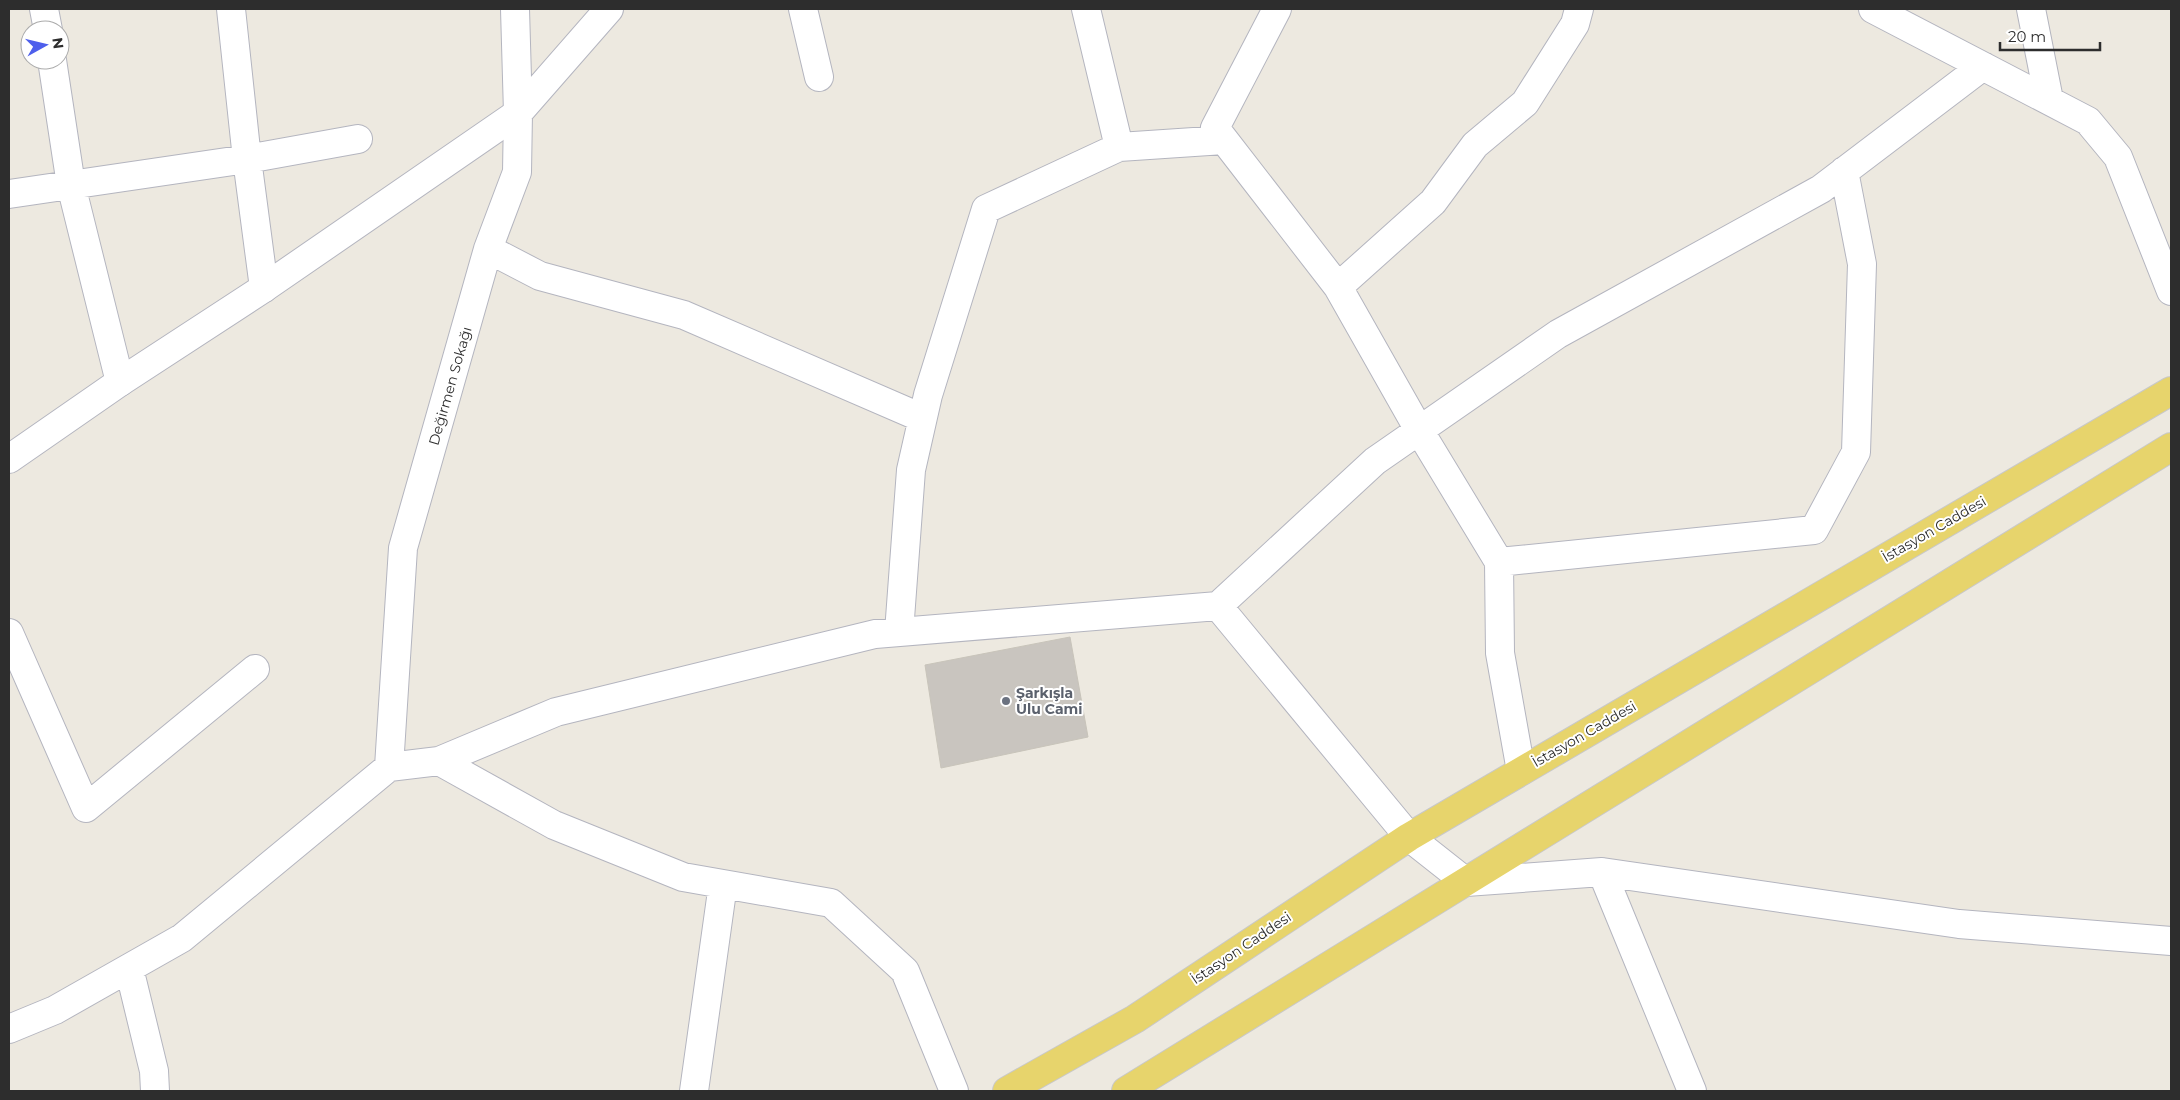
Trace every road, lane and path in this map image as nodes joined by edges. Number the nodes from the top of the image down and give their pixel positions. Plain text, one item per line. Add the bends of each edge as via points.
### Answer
1 (231, 9) edge
2 (515, 9) edge
3 (609, 9) edge
4 (802, 9) edge
5 (1086, 9) edge
6 (1277, 9) edge
7 (1579, 9) edge
8 (1873, 9) edge
9 (2031, 9) edge
10 (1983, 66) junction
11 (54, 70) edge
12 (819, 77) dead end
13 (2049, 100) junction
14 (518, 113) junction
15 (358, 140) dead end
16 (1224, 140) junction
17 (1119, 147) junction
18 (247, 159) junction
19 (1844, 171) junction
20 (71, 185) junction
21 (9, 194) edge
22 (488, 250) junction
23 (1338, 287) junction
24 (264, 288) junction
25 (2171, 291) edge
26 (120, 382) junction
27 (2171, 391) edge
28 (922, 418) junction
29 (1419, 430) junction
30 (2171, 447) edge
31 (9, 460) edge
32 (1498, 562) junction
33 (1218, 606) junction
34 (899, 632) junction
35 (9, 633) edge
36 (255, 669) dead end
37 (439, 761) junction
38 (389, 767) junction
39 (1521, 771) junction
40 (1409, 837) junction
41 (1602, 872) junction
42 (1466, 882) junction
43 (723, 884) junction
44 (2171, 941) edge
45 (129, 968) junction
46 (9, 1029) edge
47 (155, 1091) edge
48 (694, 1091) edge
49 (954, 1091) edge
50 (1007, 1091) edge
51 (1126, 1091) edge
52 (1692, 1091) edge

1 - 18 street
2 - 14 street, Değirmen Sokağı
3 - 14 street
4 - 12 street
5 - 17 street
6 - 16 street via 1215,128
7 - 23 street via 1575,24 1525,103 1475,145 1433,202
8 - 10 street
9 - 13 street
10 - 13 street
10 - 19 street
11 - 20 street
13 - 25 street via 2088,121 2118,157
14 - 22 street, Değirmen Sokağı via 517,172
14 - 24 street
15 - 18 street
16 - 17 street
16 - 23 street
17 - 28 street via 986,208
18 - 20 street
18 - 24 street
19 - 29 street via 1821,189 1558,334
19 - 32 street via 1862,264 1856,452 1814,530
20 - 21 street
20 - 26 street
22 - 28 street via 540,276 684,315
22 - 38 street, Değirmen Sokağı via 403,548
23 - 29 street
24 - 26 street
26 - 31 street
27 - 39 main road, İstasyon Caddesi
28 - 34 street via 911,470
29 - 32 street
29 - 33 street via 1375,460
30 - 42 main road
32 - 39 street via 1500,653
33 - 34 street
33 - 40 street
34 - 37 street via 875,634 556,712
35 - 36 street via 86,808
37 - 38 street
37 - 43 street via 554,825 684,877
38 - 45 street via 182,938
39 - 40 main road, İstasyon Caddesi
40 - 42 street
40 - 50 main road, İstasyon Caddesi via 1135,1019
41 - 42 street
41 - 44 street via 1959,924
41 - 52 street
42 - 51 main road
43 - 48 street
43 - 49 street via 831,904 904,971
45 - 46 street via 55,1010
45 - 47 street via 154,1071

